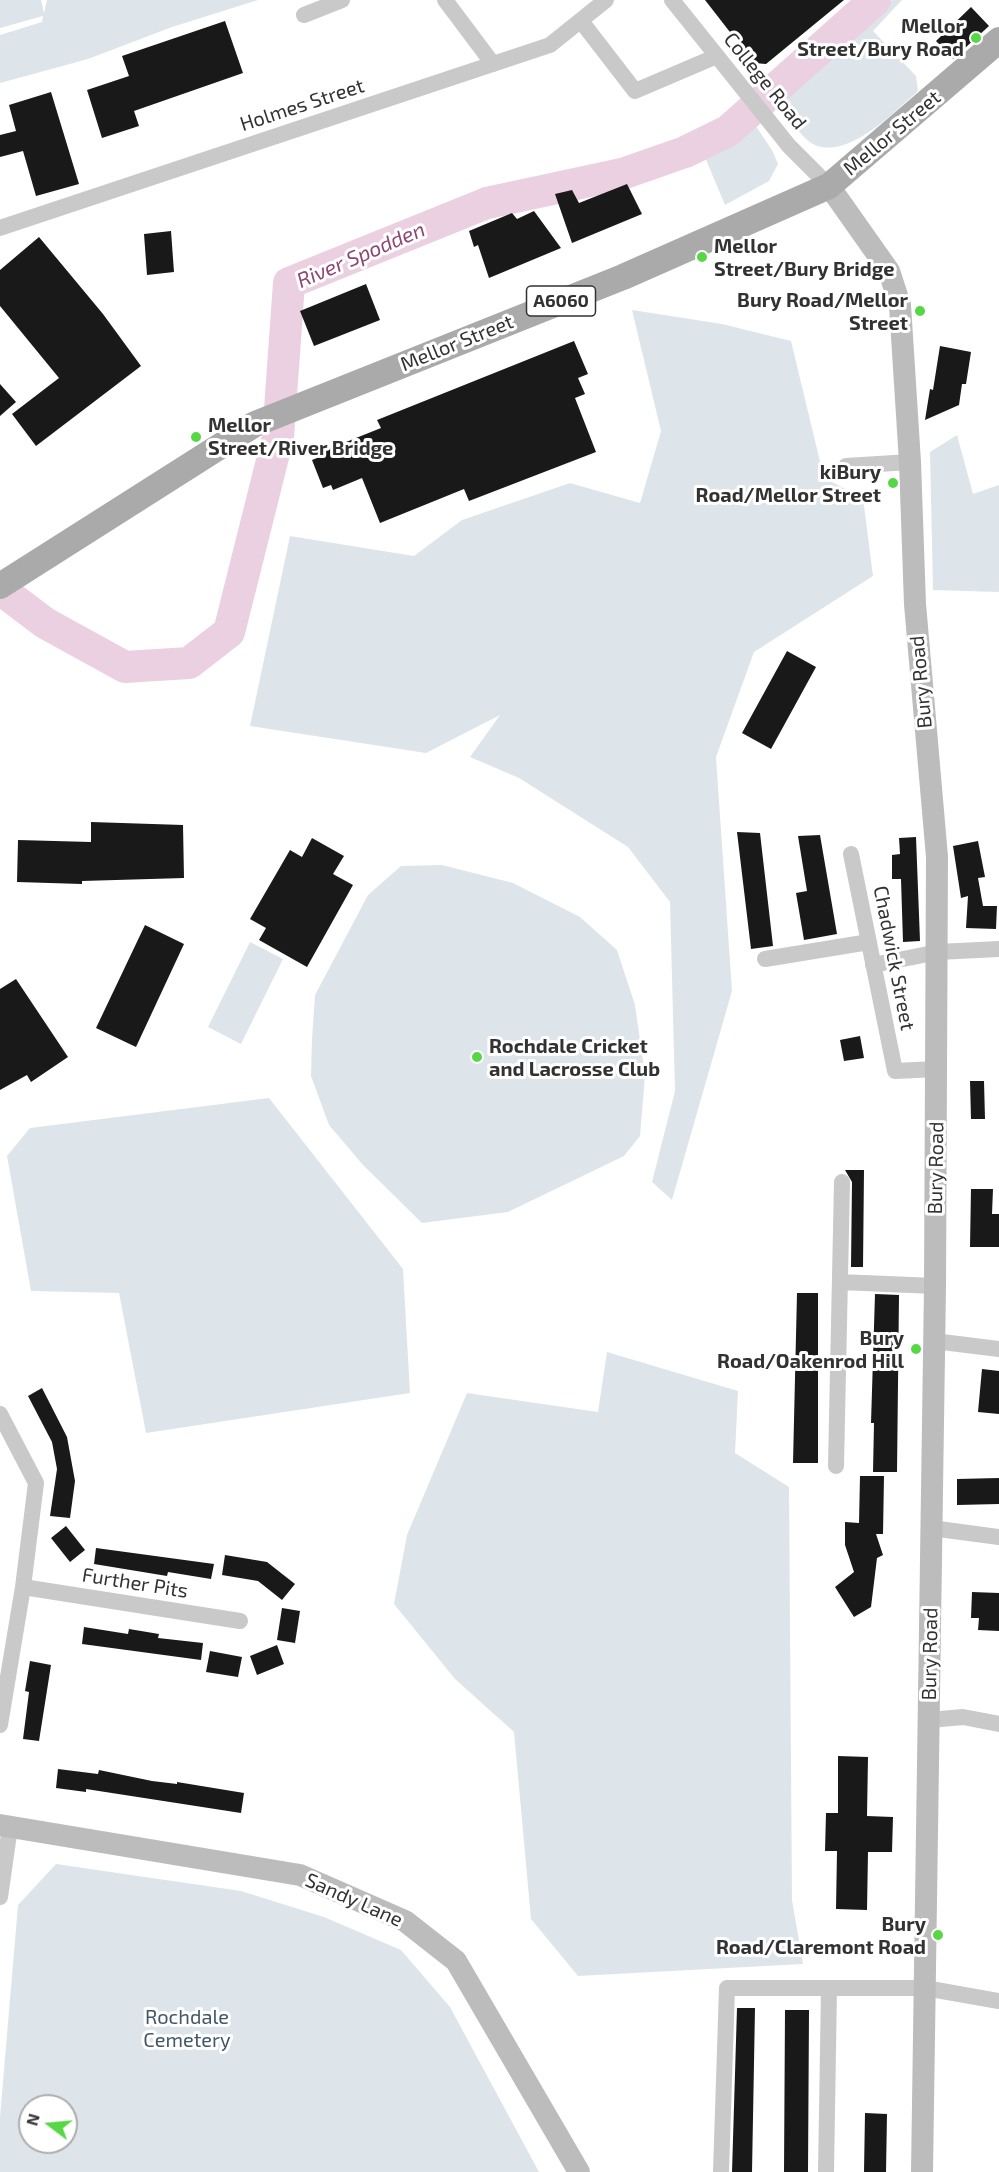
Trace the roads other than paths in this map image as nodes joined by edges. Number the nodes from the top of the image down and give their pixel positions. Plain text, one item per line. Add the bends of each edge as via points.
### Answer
1 (342, 0) edge
2 (445, 0) edge
3 (606, 0) edge
4 (672, 0) edge
5 (304, 15) dead end
6 (580, 21) junction
7 (999, 40) edge
8 (717, 56) junction
9 (493, 64) junction
10 (828, 186) junction
11 (0, 228) edge
12 (910, 462) junction
13 (846, 466) dead end
14 (5, 583) edge
15 (851, 854) dead end
16 (869, 942) junction
17 (999, 949) edge
18 (938, 952) junction
19 (765, 959) dead end
20 (873, 965) junction
21 (937, 1069) junction
22 (842, 1182) dead end
23 (840, 1282) junction
24 (935, 1286) junction
25 (934, 1341) junction
26 (999, 1349) edge
27 (0, 1414) edge
28 (836, 1466) dead end
29 (932, 1528) junction
30 (999, 1537) edge
31 (23, 1587) junction
32 (240, 1621) dead end
33 (929, 1720) junction
34 (999, 1724) edge
35 (0, 1725) edge
36 (5, 1826) edge
37 (0, 1897) edge
38 (925, 1988) junction
39 (829, 1989) junction
40 (999, 2001) edge
41 (579, 2172) edge
42 (721, 2172) edge
43 (826, 2172) edge
44 (922, 2172) edge

1 - 5 street
2 - 9 street
3 - 6 street, Holmes Street
4 - 8 street, College Road
6 - 8 street via 635,91
6 - 9 street, Holmes Street via 550,45
7 - 10 main road, Mellor Street / A6060
8 - 10 street, College Road
9 - 11 street, Holmes Street
10 - 12 main road, Bury Road via 889,271 900,305
10 - 14 main road, Mellor Street / A6060 via 623,277 255,424
12 - 13 street
12 - 18 main road, Bury Road via 915,604 937,857
15 - 16 street, Chadwick Street
16 - 19 street
16 - 20 street, Chadwick Street
17 - 18 street
18 - 20 street
18 - 21 main road, Bury Road
20 - 21 street, Chadwick Street via 895,1071
21 - 24 main road, Bury Road
22 - 23 street
23 - 24 street
23 - 28 street
24 - 25 main road, Bury Road
25 - 26 street
25 - 29 main road, Bury Road
27 - 31 street via 36,1483
29 - 30 street
29 - 33 main road, Bury Road
31 - 32 street, Further Pits
31 - 35 street
33 - 34 street via 963,1717
33 - 38 main road, Bury Road
36 - 37 street
36 - 41 main road, Sandy Lane via 300,1875 405,1921 456,1961
38 - 39 street
38 - 40 street
38 - 44 main road, Bury Road
39 - 42 street via 727,1988
39 - 43 street

